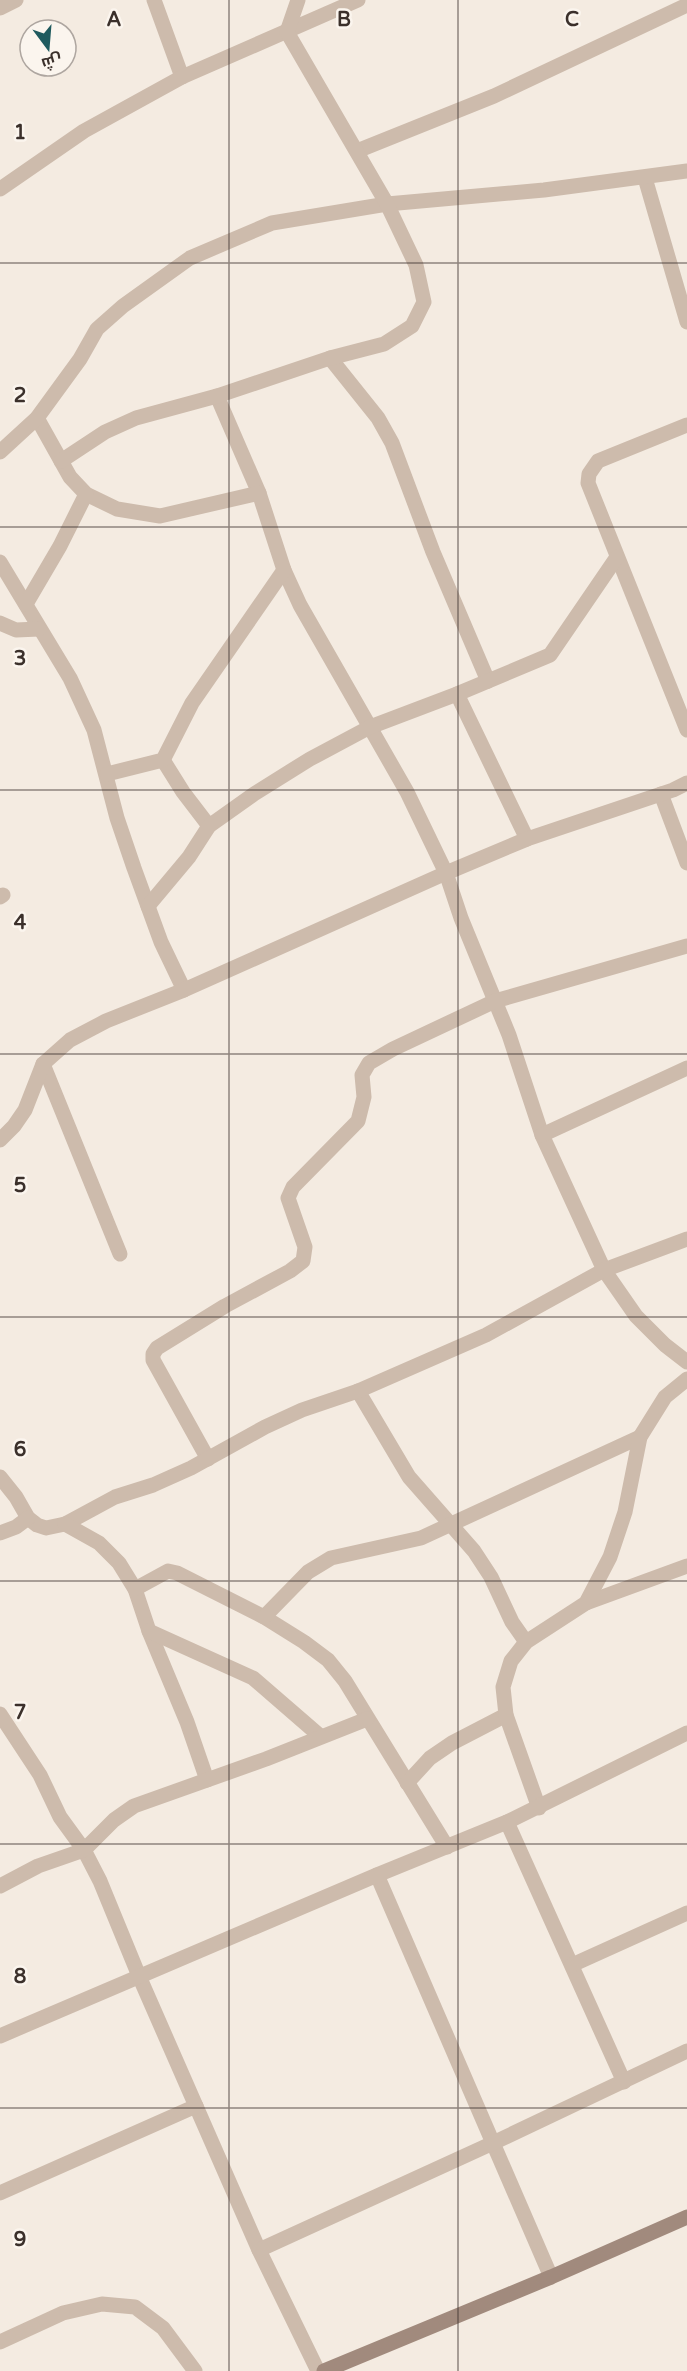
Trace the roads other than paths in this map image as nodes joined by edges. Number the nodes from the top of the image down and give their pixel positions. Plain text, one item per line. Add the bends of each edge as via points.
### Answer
1 (16, 0) edge
2 (154, 0) edge
3 (298, 0) edge
4 (358, 0) edge
5 (687, 6) edge
6 (0, 8) edge
7 (287, 32) junction
8 (182, 77) junction
9 (357, 151) junction
10 (687, 171) edge
11 (645, 178) junction
12 (0, 189) edge
13 (387, 204) junction
14 (687, 321) edge
15 (330, 358) junction
16 (217, 396) junction
17 (38, 418) junction
18 (687, 426) edge
19 (0, 452) edge
20 (61, 461) junction
21 (259, 493) junction
22 (86, 494) junction
23 (617, 557) junction
24 (0, 562) edge
25 (284, 570) junction
26 (26, 604) junction
27 (0, 623) edge
28 (39, 629) junction
29 (488, 681) junction
30 (458, 694) junction
31 (370, 727) junction
32 (687, 730) edge
33 (163, 759) junction
34 (107, 774) junction
35 (687, 783) edge
36 (661, 794) junction
37 (209, 826) junction
38 (527, 839) junction
39 (687, 862) edge
40 (446, 873) junction
41 (148, 906) junction
42 (687, 946) edge
43 (184, 990) junction
44 (495, 1001) junction
45 (43, 1064) junction
46 (687, 1068) edge
47 (542, 1135) junction
48 (0, 1140) edge
49 (687, 1239) edge
50 (120, 1254) dead end
51 (604, 1270) junction
52 (687, 1362) edge
53 (687, 1379) edge
54 (358, 1391) junction
55 (640, 1437) junction
56 (208, 1459) junction
57 (0, 1477) edge
58 (28, 1518) junction
59 (448, 1523) junction
60 (65, 1524) junction
61 (0, 1533) edge
62 (687, 1566) edge
63 (135, 1589) junction
64 (586, 1603) junction
65 (264, 1617) junction
66 (149, 1630) junction
67 (526, 1642) junction
68 (0, 1714) edge
69 (506, 1715) junction
70 (367, 1719) junction
71 (687, 1733) edge
72 (320, 1737) junction
73 (207, 1780) junction
74 (407, 1784) junction
75 (539, 1808) junction
76 (507, 1822) junction
77 (447, 1847) junction
78 (84, 1850) junction
79 (377, 1875) junction
80 (0, 1886) edge
81 (687, 1913) edge
82 (572, 1965) junction
83 (139, 1976) junction
84 (0, 2036) edge
85 (687, 2051) edge
86 (624, 2082) junction
87 (196, 2106) junction
88 (493, 2143) junction
89 (0, 2193) edge
90 (687, 2217) edge
91 (258, 2250) junction
92 (551, 2277) junction
93 (0, 2342) edge
94 (195, 2371) edge
95 (318, 2371) edge
96 (324, 2371) edge

1 - 6 street
2 - 8 street
3 - 7 street
4 - 7 street
5 - 9 street via 494,96
7 - 8 street
7 - 9 street
8 - 12 street via 84,131
9 - 13 street
10 - 11 street
11 - 13 street
11 - 14 street
13 - 15 street via 416,265 424,302 411,326 384,344
13 - 17 street via 272,223 190,258 97,328
15 - 16 street
15 - 29 street via 378,418 392,443
16 - 20 street via 136,417
16 - 21 street
17 - 19 street
17 - 20 street
18 - 23 street via 598,461 589,474 588,483
20 - 22 street
21 - 22 street via 160,516 117,509
21 - 25 street
22 - 26 street
23 - 29 street via 550,654
23 - 32 street
24 - 26 street
25 - 31 street via 318,639
25 - 33 street via 192,703
26 - 28 street
27 - 28 street via 16,630
28 - 34 street via 70,678 94,730
29 - 30 street
30 - 31 street
30 - 38 street
31 - 37 street via 310,759
31 - 40 street
33 - 34 street
33 - 37 street
34 - 41 street via 117,818
35 - 36 street
36 - 38 street
36 - 39 street
37 - 41 street
38 - 40 street
40 - 43 street
40 - 44 street
41 - 43 street
42 - 44 street
43 - 45 street via 106,1021 70,1040
44 - 47 street
44 - 56 street via 369,1063 362,1075 364,1097 358,1121 293,1186 288,1198 304,1247 303,1260 193,1325 153,1354
45 - 48 street via 25,1110
45 - 50 street
46 - 47 street
47 - 51 street
49 - 51 street
51 - 52 street via 636,1316
51 - 54 street via 486,1335
53 - 55 street via 665,1397
54 - 56 street via 302,1410
54 - 59 street via 409,1477
55 - 59 street
55 - 64 street via 625,1512 610,1557
56 - 60 street via 153,1485 115,1497
57 - 58 street
58 - 60 street via 46,1528
58 - 61 street
59 - 65 street via 421,1538 331,1558 308,1572
59 - 67 street via 474,1551
60 - 63 street via 99,1543 119,1563
62 - 64 street
63 - 65 street via 168,1571
63 - 66 street
64 - 67 street
65 - 70 street via 328,1660
66 - 72 street via 254,1678
66 - 73 street
67 - 69 street via 511,1661 503,1688
68 - 78 street via 40,1775 60,1817
69 - 74 street via 430,1758
69 - 75 street
70 - 72 street
70 - 74 street
71 - 75 street
72 - 73 street
73 - 78 street via 134,1806
74 - 77 street
75 - 76 street
76 - 77 street
76 - 82 street
77 - 79 street
78 - 80 street via 38,1866
78 - 83 street
79 - 83 street
79 - 88 street
81 - 82 street
82 - 86 street
83 - 84 street
83 - 87 street
85 - 86 street
86 - 88 street
87 - 89 street
87 - 91 street
88 - 91 street
88 - 92 street
90 - 92 street
91 - 95 street
92 - 96 street
93 - 94 street via 63,2313 102,2304 135,2307 163,2328

